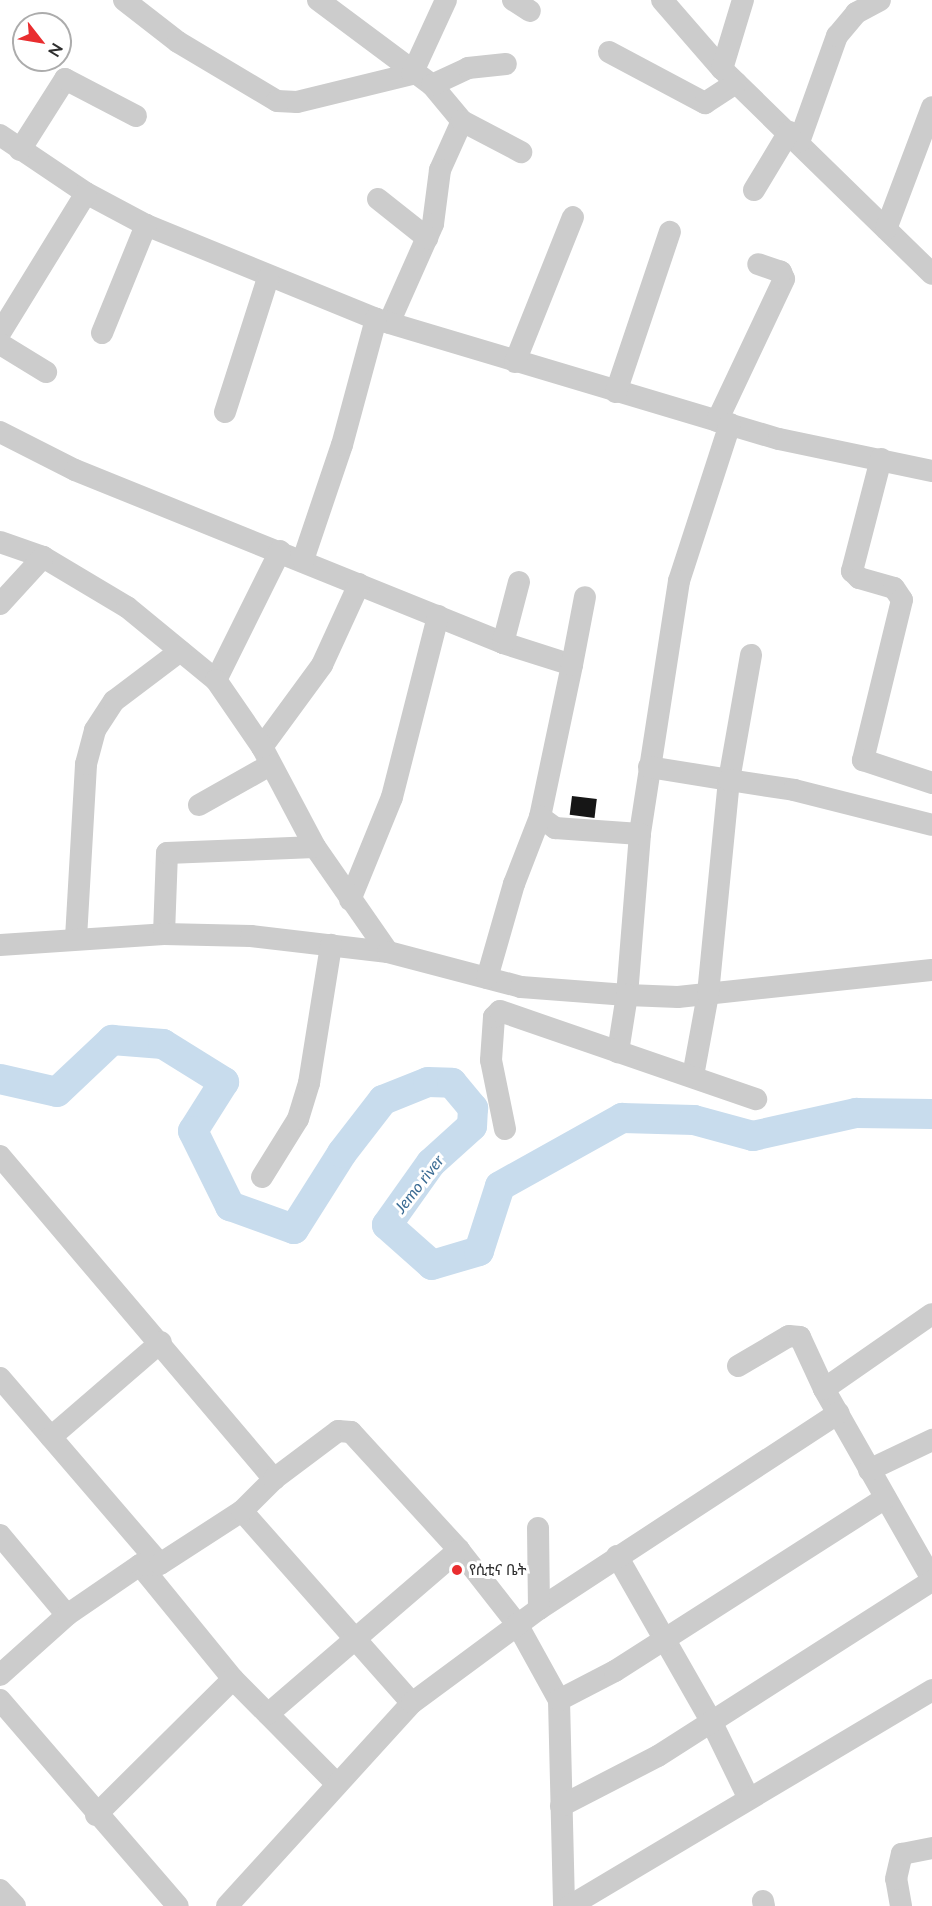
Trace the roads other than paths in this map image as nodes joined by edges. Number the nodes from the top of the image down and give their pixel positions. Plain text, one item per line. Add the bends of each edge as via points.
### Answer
1 (124, 0) edge
2 (318, 0) edge
3 (446, 0) edge
4 (662, 0) edge
5 (743, 0) edge
6 (880, 0) edge
7 (609, 52) dead end
8 (506, 64) dead end
9 (412, 74) junction
10 (729, 76) junction
11 (432, 85) junction
12 (932, 107) edge
13 (136, 116) dead end
14 (462, 121) junction
15 (0, 135) edge
16 (794, 137) junction
17 (20, 150) junction
18 (521, 152) dead end
19 (754, 190) dead end
20 (86, 194) junction
21 (378, 200) dead end
22 (573, 218) dead end
23 (146, 225) junction
24 (886, 229) junction
25 (670, 232) dead end
26 (427, 238) junction
27 (758, 264) dead end
28 (932, 274) edge
29 (268, 279) junction
30 (382, 321) junction
31 (0, 333) edge
32 (102, 333) dead end
33 (0, 344) edge
34 (514, 362) junction
35 (46, 372) dead end
36 (616, 392) junction
37 (225, 412) dead end
38 (723, 423) junction
39 (0, 432) edge
40 (881, 459) junction
41 (932, 471) edge
42 (0, 542) edge
43 (280, 551) junction
44 (43, 557) junction
45 (303, 560) junction
46 (519, 582) dead end
47 (359, 584) junction
48 (585, 597) dead end
49 (0, 604) edge
50 (438, 616) junction
51 (503, 643) junction
52 (180, 651) junction
53 (751, 655) dead end
54 (572, 665) junction
55 (216, 680) junction
56 (266, 756) junction
57 (649, 767) junction
58 (729, 780) junction
59 (932, 783) edge
60 (200, 805) dead end
61 (540, 817) junction
62 (932, 825) edge
63 (640, 834) junction
64 (315, 847) junction
65 (350, 900) junction
66 (164, 934) junction
67 (76, 938) junction
68 (0, 945) edge
69 (331, 945) junction
70 (388, 952) junction
71 (932, 970) edge
72 (487, 978) junction
73 (708, 994) junction
74 (627, 995) junction
75 (618, 1052) junction
76 (693, 1076) junction
77 (756, 1099) dead end
78 (505, 1129) dead end
79 (0, 1156) edge
80 (262, 1177) dead end
81 (931, 1316) edge
82 (161, 1342) junction
83 (738, 1366) dead end
84 (0, 1378) edge
85 (824, 1389) junction
86 (838, 1413) junction
87 (51, 1437) junction
88 (932, 1440) edge
89 (869, 1470) junction
90 (274, 1479) junction
91 (885, 1498) junction
92 (242, 1510) junction
93 (538, 1528) dead end
94 (0, 1535) edge
95 (459, 1550) junction
96 (925, 1552) edge
97 (617, 1556) junction
98 (150, 1564) junction
99 (932, 1580) edge
100 (539, 1609) junction
101 (67, 1615) junction
102 (517, 1624) junction
103 (352, 1636) junction
104 (666, 1637) junction
105 (0, 1674) edge
106 (233, 1678) junction
107 (932, 1690) edge
108 (0, 1700) edge
109 (559, 1700) junction
110 (412, 1703) junction
111 (268, 1714) junction
112 (711, 1721) junction
113 (336, 1783) junction
114 (748, 1797) junction
115 (561, 1806) junction
116 (96, 1815) junction
117 (932, 1848) edge
118 (0, 1890) edge
119 (15, 1906) edge
120 (178, 1906) edge
121 (226, 1906) edge
122 (564, 1906) edge
123 (570, 1906) edge
124 (901, 1906) edge

1 - 9 street via 221,71 277,101 307,100
2 - 9 street
3 - 9 street
4 - 10 street
5 - 10 street
6 - 16 street via 856,13 837,36
7 - 10 street via 705,103
8 - 11 street via 468,68
9 - 11 street
10 - 16 street
11 - 14 street
12 - 24 street
13 - 17 street via 65,80
14 - 18 street
14 - 26 street via 443,160
15 - 17 street
16 - 19 street
16 - 24 street
17 - 20 street
20 - 23 street
20 - 31 street
21 - 26 street
22 - 34 street
23 - 29 street
23 - 32 street
24 - 28 street
25 - 36 street
26 - 30 street
27 - 38 street via 781,272 784,279
29 - 30 street
29 - 37 street
30 - 34 street
30 - 45 street
33 - 35 street
34 - 36 street
36 - 38 street
38 - 40 street
38 - 57 street via 679,581
39 - 43 street via 75,470
40 - 41 street
40 - 59 street via 852,571 859,578 894,588 902,600 863,760
42 - 44 street
43 - 45 street
43 - 55 street
44 - 49 street
44 - 52 street via 127,607
45 - 47 street
46 - 51 street
47 - 50 street
47 - 56 street via 322,665
48 - 54 street
50 - 51 street
50 - 65 street via 392,797
51 - 54 street
52 - 55 street
52 - 67 street via 114,701 95,730 86,764
53 - 58 street
54 - 61 street
55 - 56 street
56 - 60 street
56 - 64 street
57 - 58 street
57 - 63 street
58 - 62 street via 794,790
58 - 73 street
61 - 63 street via 555,828
61 - 72 street via 513,884
63 - 74 street
64 - 65 street
64 - 66 street via 166,854
65 - 70 street
66 - 67 street
66 - 69 street via 251,936
67 - 68 street
69 - 70 street
69 - 80 street via 298,1119
70 - 72 street
71 - 73 street
72 - 74 street via 520,987
73 - 74 street
73 - 76 street
74 - 75 street
75 - 76 street
75 - 78 street via 513,1014 496,1012 490,1060
76 - 77 street
79 - 82 street
81 - 85 street
82 - 87 street
82 - 90 street
83 - 85 street via 795,1335 804,1343
84 - 87 street
85 - 86 street
86 - 89 street
86 - 97 street
87 - 98 street
88 - 89 street
89 - 91 street
90 - 92 street
90 - 95 street via 338,1431 351,1432
91 - 96 street
91 - 104 street
92 - 98 street
92 - 103 street
93 - 100 street
94 - 101 street
95 - 102 street
95 - 103 street via 405,1598
96 - 99 street
97 - 100 street
97 - 104 street
98 - 101 street
98 - 106 street
99 - 112 street
100 - 102 street
101 - 105 street
102 - 109 street
102 - 110 street
103 - 110 street
103 - 111 street
104 - 109 street
104 - 112 street
106 - 111 street
106 - 116 street
107 - 114 street via 802,1771
108 - 116 street
109 - 115 street
110 - 113 street
111 - 113 street
112 - 114 street
112 - 115 street via 658,1756
113 - 121 street
114 - 123 street
115 - 122 street
116 - 120 street
117 - 124 street via 902,1854 896,1879
118 - 119 street

